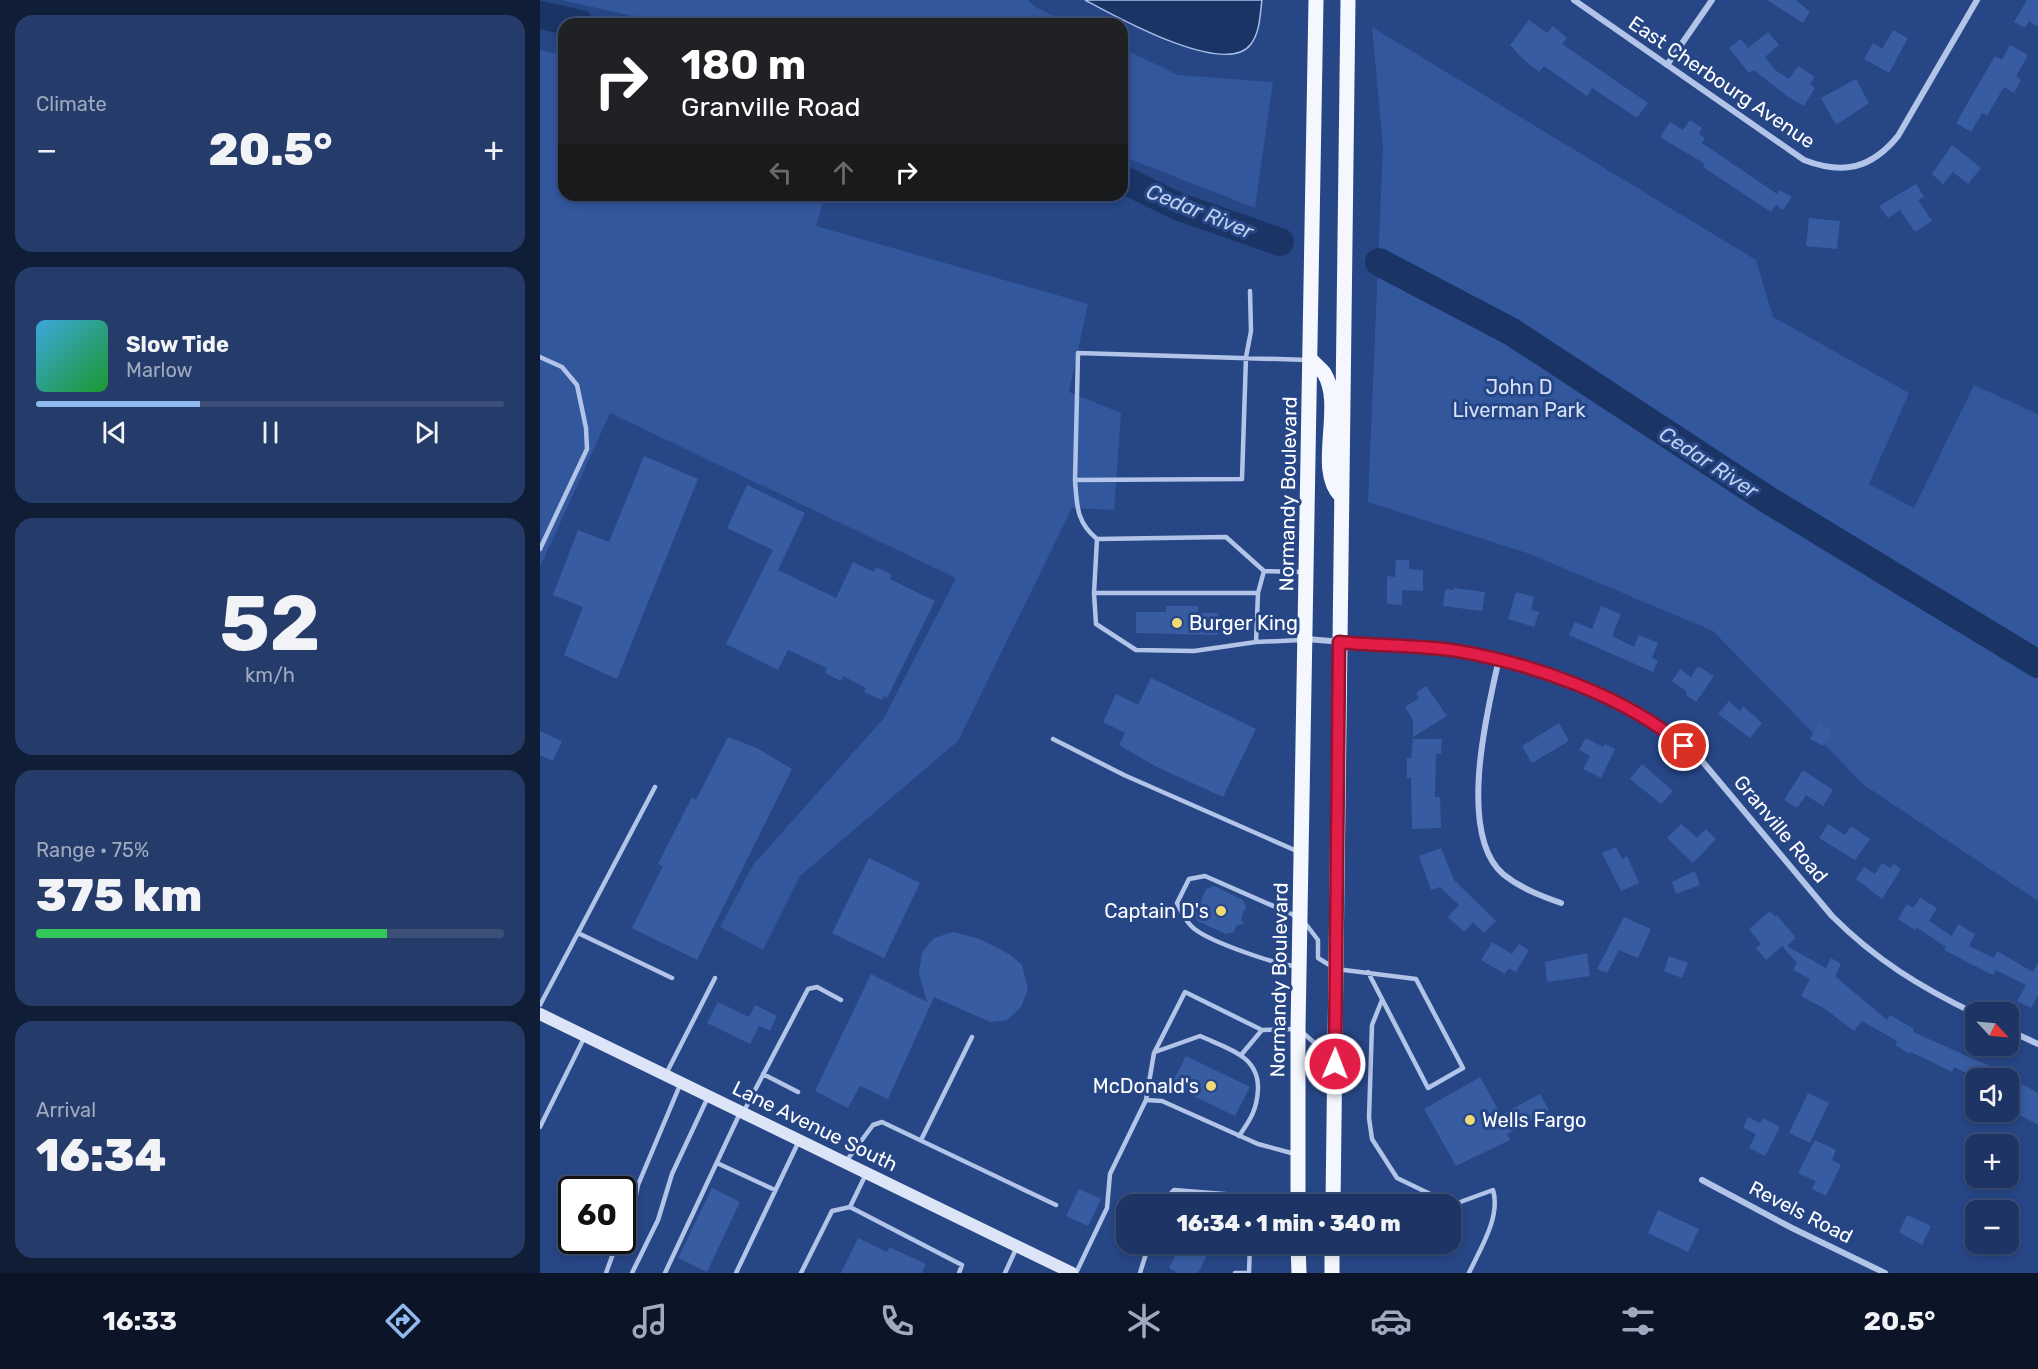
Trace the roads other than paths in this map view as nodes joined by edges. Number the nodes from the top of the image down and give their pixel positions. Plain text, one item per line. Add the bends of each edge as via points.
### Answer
1 (1316, 0) edge
2 (1348, 0) edge
3 (1574, 0) edge
4 (1712, 0) edge
5 (1977, 0) edge
6 (1667, 66) junction
7 (1250, 291) dead end
8 (540, 357) edge
9 (1246, 357) junction
10 (1311, 360) junction
11 (1075, 480) junction
12 (1341, 496) junction
13 (1097, 538) junction
14 (540, 549) edge
15 (1264, 571) junction
16 (1307, 573) junction
17 (1094, 593) junction
18 (1258, 593) junction
19 (1306, 639) junction
20 (1256, 642) junction
21 (1339, 642) junction
22 (1499, 659) junction
23 (1053, 740) dead end
24 (655, 787) dead end
25 (1302, 853) junction
26 (1561, 903) dead end
27 (1300, 918) junction
28 (578, 933) junction
29 (1300, 966) junction
30 (1336, 969) junction
31 (1368, 972) junction
32 (672, 978) dead end
33 (715, 978) dead end
34 (841, 1000) dead end
35 (1382, 1000) junction
36 (540, 1005) edge
37 (1965, 1008) edge
38 (540, 1014) edge
39 (1298, 1029) junction
40 (1262, 1030) junction
41 (2019, 1035) edge
42 (585, 1036) junction
43 (972, 1036) dead end
44 (2038, 1044) edge
45 (1154, 1053) junction
46 (1241, 1055) junction
47 (763, 1074) junction
48 (666, 1075) junction
49 (681, 1082) junction
50 (1335, 1086) junction
51 (798, 1092) dead end
52 (708, 1096) junction
53 (1146, 1100) junction
54 (742, 1112) junction
55 (540, 1127) edge
56 (1239, 1136) junction
57 (800, 1140) junction
58 (921, 1140) junction
59 (1298, 1154) junction
60 (845, 1162) junction
61 (717, 1163) junction
62 (867, 1173) junction
63 (1702, 1180) dead end
64 (775, 1191) junction
65 (1170, 1194) edge
66 (1224, 1194) edge
67 (1298, 1194) edge
68 (1333, 1194) edge
69 (1430, 1194) edge
70 (636, 1195) edge
71 (1461, 1202) edge
72 (1056, 1205) dead end
73 (850, 1207) junction
74 (1017, 1246) junction
75 (613, 1254) edge
76 (1146, 1254) edge
77 (1249, 1254) edge
78 (1298, 1254) edge
79 (1333, 1254) edge
80 (1049, 1268) edge
81 (1335, 1272) edge
82 (606, 1273) edge
83 (632, 1273) edge
84 (665, 1273) edge
85 (736, 1273) edge
86 (801, 1273) edge
87 (959, 1273) edge
88 (1005, 1273) edge
89 (1074, 1273) edge
90 (1140, 1273) edge
91 (1235, 1273) edge
92 (1248, 1273) edge
93 (1299, 1273) edge
94 (1469, 1273) edge
95 (1885, 1273) edge

1 - 10 main road, Normandy Boulevard
2 - 12 main road
3 - 6 street, East Cherbourg Avenue
4 - 6 street
5 - 6 street, East Cherbourg Avenue via 1898,136 1886,151 1843,169 1824,168 1804,160
7 - 9 lane via 1251,331
8 - 14 lane via 562,368 576,385 587,449
9 - 10 lane
9 - 11 lane via 1242,478
9 - 11 lane via 1078,353
10 - 12 main road via 1328,383 1331,483
10 - 16 main road, Normandy Boulevard
11 - 13 lane via 1084,528
12 - 21 main road
13 - 15 lane via 1226,537
13 - 17 lane
15 - 16 lane
15 - 18 lane
16 - 19 main road, Normandy Boulevard
17 - 18 lane
17 - 20 lane via 1096,624 1136,650 1194,651
18 - 20 lane
19 - 20 lane
19 - 21 street, Granville Road
19 - 25 main road, Normandy Boulevard
21 - 22 street, Granville Road via 1455,651
21 - 30 main road
22 - 26 street via 1481,737 1479,827 1489,855 1502,873 1530,891
22 - 37 street, Granville Road via 1573,684 1626,707 1666,731 1702,761 1854,937 1891,968
23 - 25 lane
24 - 28 lane
25 - 27 main road, Normandy Boulevard
27 - 29 main road, Normandy Boulevard
27 - 29 lane via 1205,876 1189,879 1177,903 1196,931 1266,961
27 - 30 lane via 1318,940 1318,958
28 - 32 lane
28 - 36 lane
29 - 39 main road, Normandy Boulevard
30 - 31 lane
30 - 50 main road
31 - 35 lane
31 - 35 lane via 1416,979 1463,1068 1428,1088
33 - 48 lane
34 - 47 lane via 817,987 808,989
35 - 69 lane via 1371,1025 1372,1139 1397,1178
38 - 42 main road, Lane Avenue South
39 - 40 lane
39 - 50 lane via 1317,1045 1317,1059
39 - 59 main road, Normandy Boulevard
40 - 45 lane via 1185,992
40 - 46 lane
41 - 44 street
42 - 48 main road, Lane Avenue South
42 - 55 lane
43 - 58 lane
45 - 46 lane via 1200,1036
45 - 53 lane
46 - 56 lane via 1256,1070 1258,1082 1257,1107
47 - 51 lane
47 - 54 lane
48 - 49 main road, Lane Avenue South
49 - 52 main road, Lane Avenue South
49 - 70 lane
50 - 68 main road
52 - 54 main road, Lane Avenue South
52 - 83 lane
53 - 56 lane via 1162,1101
53 - 89 lane via 1110,1174 1107,1208
54 - 57 main road, Lane Avenue South
54 - 61 lane
56 - 59 lane
57 - 60 main road, Lane Avenue South
57 - 64 lane
58 - 60 lane via 882,1122 873,1125
58 - 72 lane
59 - 67 main road, Normandy Boulevard
60 - 62 main road, Lane Avenue South
61 - 64 lane
61 - 84 lane
62 - 73 lane
62 - 74 main road, Lane Avenue South
63 - 95 street, Revels Road
64 - 85 lane
65 - 66 lane via 1174,1190
71 - 94 lane via 1493,1190 1496,1201 1487,1234
73 - 86 lane via 832,1211
73 - 87 lane via 962,1265
74 - 80 main road, Lane Avenue South
74 - 88 lane
75 - 82 lane
76 - 90 lane
77 - 92 lane
78 - 93 main road
79 - 81 main road
80 - 89 main road, Lane Avenue South
91 - 92 lane

